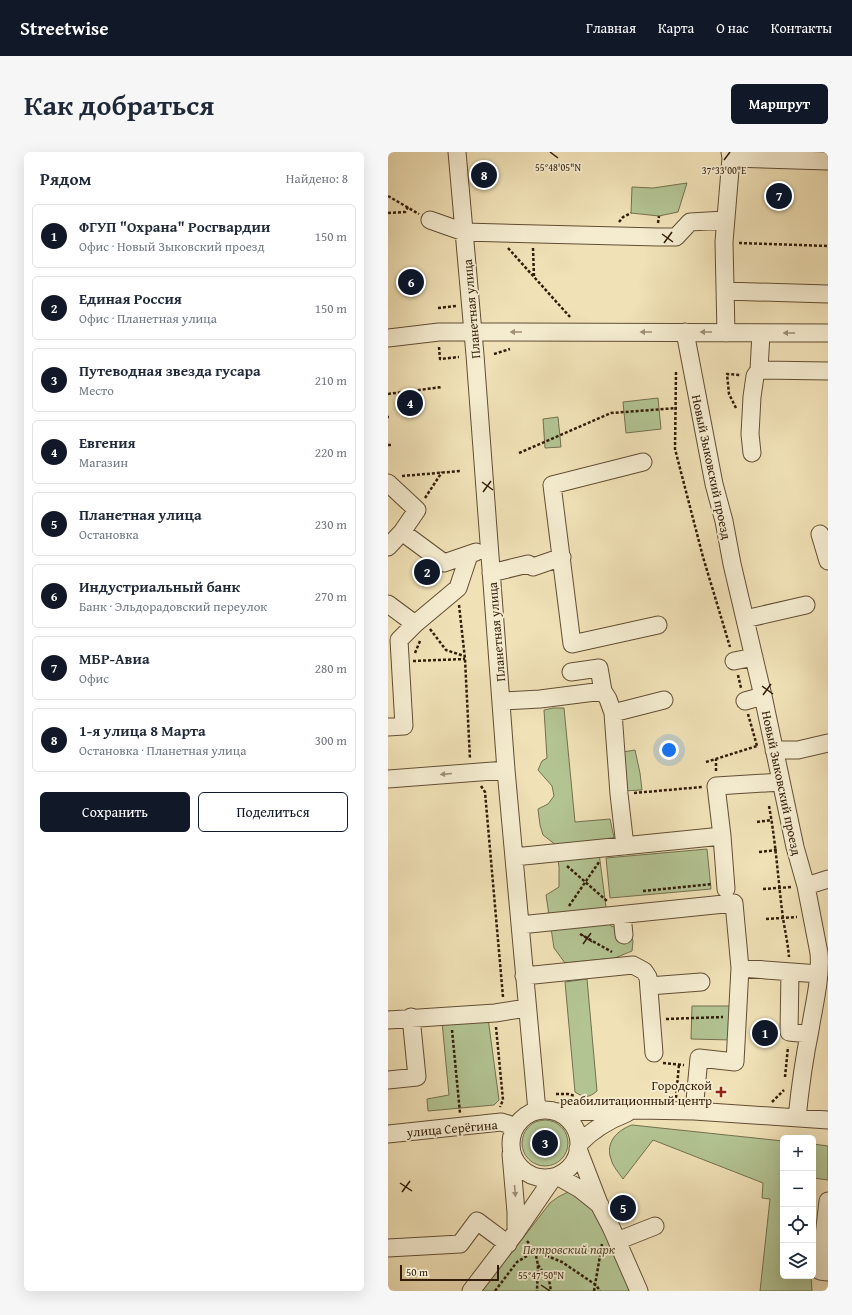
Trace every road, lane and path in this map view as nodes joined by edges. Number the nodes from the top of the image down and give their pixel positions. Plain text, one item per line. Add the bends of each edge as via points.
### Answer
1 (457, 152) edge
2 (731, 155) edge
3 (828, 161) edge
4 (388, 196) edge
5 (408, 207) junction
6 (388, 213) edge
7 (430, 220) joint
8 (726, 220) junction
9 (464, 232) junction
10 (495, 233) junction
11 (533, 234) junction
12 (724, 242) junction
13 (828, 246) edge
14 (534, 277) junction
15 (725, 291) junction
16 (828, 294) edge
17 (458, 306) dead end
18 (438, 308) dead end
19 (570, 318) dead end
20 (473, 332) junction
21 (685, 332) junction
22 (726, 333) junction
23 (761, 333) junction
24 (828, 333) edge
25 (388, 338) edge
26 (439, 344) dead end
27 (510, 349) dead end
28 (494, 354) dead end
29 (459, 357) dead end
30 (759, 370) junction
31 (676, 371) dead end
32 (828, 371) edge
33 (442, 387) dead end
34 (388, 394) edge
35 (677, 408) junction
36 (519, 453) dead end
37 (752, 453) dead end
38 (643, 462) dead end
39 (461, 471) dead end
40 (442, 472) junction
41 (392, 480) edge
42 (417, 510) junction
43 (402, 532) junction
44 (820, 534) dead end
45 (489, 546) junction
46 (388, 547) edge
47 (469, 555) junction
48 (562, 557) junction
49 (828, 561) edge
50 (491, 573) junction
51 (458, 588) junction
52 (388, 604) edge
53 (806, 605) dead end
54 (745, 619) junction
55 (658, 625) dead end
56 (420, 626) junction
57 (464, 657) junction
58 (754, 657) junction
59 (412, 661) junction
60 (734, 661) junction
61 (412, 667) dead end
62 (571, 672) dead end
63 (603, 691) junction
64 (763, 696) junction
65 (664, 700) dead end
66 (502, 701) junction
67 (745, 701) junction
68 (613, 713) junction
69 (388, 727) edge
70 (828, 743) edge
71 (757, 746) junction
72 (766, 752) junction
73 (706, 762) dead end
74 (506, 770) junction
75 (474, 772) junction
76 (388, 779) edge
77 (781, 782) junction
78 (716, 786) junction
79 (619, 794) junction
80 (769, 805) dead end
81 (722, 836) junction
82 (617, 847) junction
83 (795, 847) junction
84 (776, 850) junction
85 (759, 852) dead end
86 (553, 853) junction
87 (514, 857) junction
88 (828, 879) edge
89 (586, 882) junction
90 (726, 886) joint
91 (806, 886) junction
92 (780, 888) junction
93 (763, 889) dead end
94 (643, 891) dead end
95 (622, 915) junction
96 (812, 916) junction
97 (783, 918) junction
98 (766, 919) dead end
99 (559, 922) junction
100 (520, 925) junction
101 (579, 933) dead end
102 (624, 935) dead end
103 (613, 953) dead end
104 (740, 968) junction
105 (790, 972) junction
106 (524, 976) junction
107 (701, 982) dead end
108 (821, 984) edge
109 (649, 986) junction
110 (527, 1008) junction
111 (495, 1013) junction
112 (450, 1016) junction
113 (737, 1016) junction
114 (411, 1018) junction
115 (388, 1020) edge
116 (651, 1020) junction
117 (789, 1032) junction
118 (809, 1034) junction
119 (654, 1052) joint
120 (679, 1064) junction
121 (698, 1067) junction
122 (388, 1080) edge
123 (556, 1094) dead end
124 (580, 1098) dead end
125 (771, 1103) dead end
126 (675, 1105) dead end
127 (499, 1109) dead end
128 (636, 1110) junction
129 (537, 1111) junction
130 (694, 1111) junction
131 (556, 1112) junction
132 (460, 1114) dead end
133 (797, 1118) junction
134 (828, 1120) edge
135 (513, 1131) junction
136 (388, 1134) edge
137 (579, 1147) junction
138 (511, 1152) junction
139 (555, 1177) junction
140 (828, 1201) edge
141 (600, 1206) junction
142 (655, 1226) dead end
143 (517, 1238) junction
144 (610, 1241) junction
145 (388, 1248) edge
146 (535, 1251) junction
147 (538, 1265) junction
148 (828, 1272) edge
149 (596, 1285) junction
150 (471, 1291) edge
151 (495, 1291) edge
152 (537, 1291) edge
153 (551, 1291) edge
154 (594, 1291) edge
155 (600, 1291) edge
156 (639, 1291) edge

1 - 9 street, Планетная улица
2 - 3 street
2 - 8 street
4 - 5 path
5 - 6 path via 405,212
5 - 7 path
7 - 9 street
8 - 11 street via 690,222 676,237
8 - 12 street
9 - 10 street
9 - 20 street, Планетная улица
10 - 11 street
10 - 14 path
11 - 14 path
12 - 13 path
12 - 15 street
14 - 19 path
15 - 16 street
15 - 22 street
17 - 18 path
21 -> 20 street
20 - 25 street via 439,332
20 - 45 street, Планетная улица
22 -> 21 street
21 - 54 street, Новый Зыковский проезд via 714,484
22 - 23 street
24 -> 23 street
23 - 30 street
26 - 29 path via 440,359
27 - 28 path
30 - 32 street
30 - 37 street via 755,376 752,397
31 - 35 path
33 - 34 path
35 - 36 path via 611,413
35 - 60 path via 676,449 703,557
38 - 48 street via 552,485
39 - 40 path
40 - 41 path
40 - 42 path
41 - 42 street
42 - 43 street
43 - 46 street
43 - 47 street via 444,563
44 - 49 street
45 - 47 street
45 - 50 street, Планетная улица
47 - 51 street
48 - 50 street via 533,567 528,564
48 - 55 street via 572,644
50 - 66 street, Планетная улица
51 - 56 street
51 - 57 path
52 - 56 street
53 - 54 street
54 - 58 street, Новый Зыковский проезд
56 - 57 path via 426,624 446,650
56 - 59 path
56 - 69 street via 399,640 404,726
57 - 59 path
57 - 75 path via 470,759
58 - 60 street
58 - 64 street, Новый Зыковский проезд
59 - 61 path
60 - 67 path
62 - 63 street via 599,668
63 - 66 street
63 - 68 street
64 - 67 street
64 - 72 street, Новый Зыковский проезд
65 - 68 street
66 - 74 street, Планетная улица
67 - 71 path
68 - 79 street
70 - 72 street via 798,750
71 - 72 path
71 - 73 path
72 - 77 street, Новый Зыковский проезд
74 - 75 street
74 - 87 street, Планетная улица
75 -> 76 street
75 - 111 path via 485,792 504,1001
77 - 78 street
77 - 83 street, Новый Зыковский проезд
78 - 79 path
78 - 81 street
79 - 82 street
80 - 84 path
81 - 82 street
81 - 90 street
82 - 86 street
82 - 89 path
83 - 84 path
83 - 91 street, Новый Зыковский проезд
84 - 85 path
84 - 92 path
86 - 87 street
86 - 89 path
87 - 100 street, Планетная улица
88 - 91 street
89 - 95 path
89 - 99 path
90 - 94 path
91 - 92 path
91 - 96 street, Новый Зыковский проезд
92 - 93 path
92 - 97 path
95 - 99 street
95 - 102 street
95 - 104 street via 734,903
96 - 97 path
96 - 108 street, Новый Зыковский проезд via 819,953
97 - 98 path
97 - 105 path
99 - 100 street
100 - 106 street, Планетная улица
101 - 103 path
104 - 105 street
104 - 113 street
105 - 108 street
105 - 117 street
106 - 109 street via 633,965 644,971
106 - 110 street, Планетная улица
107 - 109 street
108 - 118 street, Новый Зыковский проезд
109 - 116 street
110 - 111 street
110 - 129 street, Планетная улица
111 - 112 street
111 - 127 path via 503,1100
112 - 114 street
112 - 132 path
113 - 116 path
113 - 121 street via 735,1062 699,1058
114 - 115 street
114 - 122 street via 417,1077
116 - 119 street
117 - 118 street
117 - 125 path via 784,1090
118 - 133 street, Новый Зыковский проезд
119 - 120 path via 654,1062
120 - 121 path
120 - 126 path
121 - 130 street
123 - 124 path
128 - 130 street
128 - 131 street
128 - 137 street via 612,1119 595,1130
129 - 131 street
129 - 135 street via 527,1115
130 - 133 street
131 - 137 street via 574,1127
133 - 134 street
135 - 136 street, улица Серёгина via 508,1124 501,1122
135 - 138 street via 510,1141
137 - 139 street via 574,1162 565,1172
137 - 141 street
138 - 139 street via 517,1164 527,1174 540,1178
138 -> 143 street
139 - 141 street via 580,1189
139 - 143 street
140 - 148 street via 820,1271
141 - 144 street
142 - 144 street
143 - 145 street via 477,1221 460,1244
143 - 146 path
143 - 150 street
144 - 149 path
144 - 156 street
146 - 147 path
146 - 149 path via 562,1262
146 - 151 path via 517,1262
147 - 152 path
147 - 153 path via 549,1280
149 - 154 path
149 - 155 path

